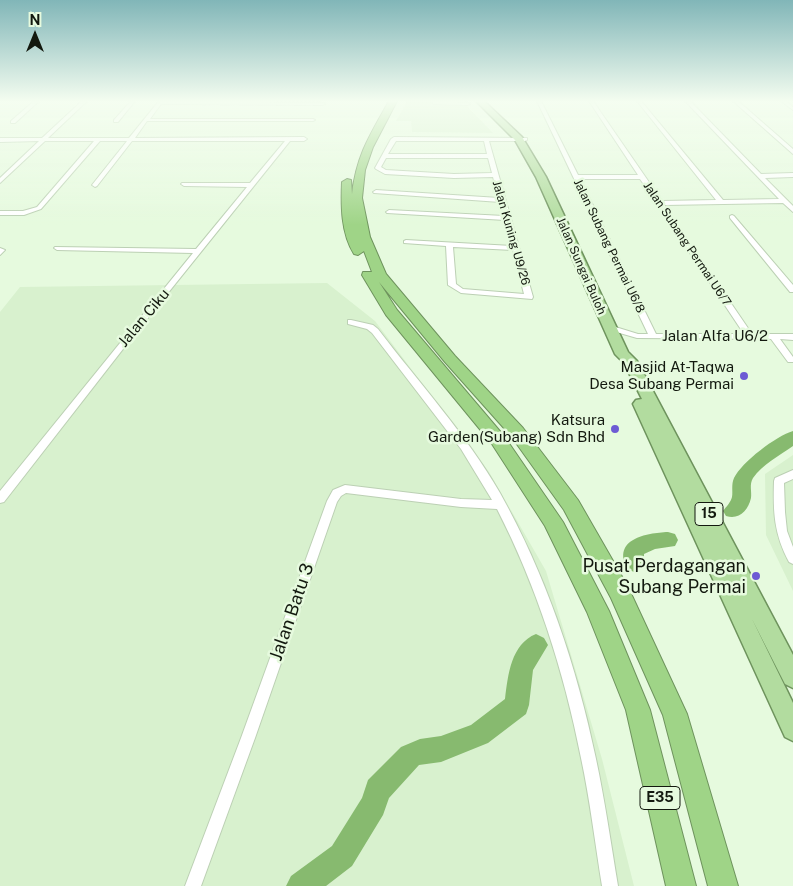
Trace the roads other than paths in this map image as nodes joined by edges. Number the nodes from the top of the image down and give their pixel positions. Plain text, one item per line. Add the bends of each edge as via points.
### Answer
1 (41, 142) edge
2 (96, 142) edge
3 (130, 142) edge
4 (288, 142) edge
5 (361, 142) edge
6 (371, 142) edge
7 (392, 142) edge
8 (487, 142) edge
9 (522, 142) edge
10 (559, 142) edge
11 (618, 142) edge
12 (673, 142) edge
13 (727, 142) edge
14 (782, 142) edge
15 (793, 152) edge
16 (385, 156) junction
17 (490, 156) junction
18 (495, 175) junction
19 (760, 176) junction
20 (793, 176) edge
21 (641, 177) junction
22 (576, 178) junction
23 (0, 181) edge
24 (184, 184) dead end
25 (95, 185) dead end
26 (250, 185) junction
27 (376, 192) dead end
28 (502, 200) junction
29 (784, 201) junction
30 (721, 202) junction
31 (658, 203) junction
32 (793, 210) edge
33 (389, 212) dead end
34 (0, 213) edge
35 (732, 217) dead end
36 (506, 218) junction
37 (406, 242) dead end
38 (448, 244) junction
39 (57, 248) dead end
40 (515, 248) junction
41 (199, 251) junction
42 (793, 290) edge
43 (351, 322) dead end
44 (609, 327) junction
45 (637, 336) junction
46 (654, 336) junction
47 (750, 336) junction
48 (774, 336) junction
49 (793, 337) edge
50 (620, 352) junction
51 (791, 360) dead end
52 (793, 474) edge
53 (0, 499) edge
54 (499, 505) junction
55 (793, 560) edge
56 (790, 669) edge
57 (793, 728) edge
58 (193, 886) edge
59 (610, 886) edge
60 (681, 886) edge
61 (723, 886) edge

1 - 23 street
2 - 34 street via 39,208 24,213
3 - 25 street
4 - 26 street, Jalan Ciku
5 - 60 highway, E35 via 347,178 346,210 352,238 367,274 391,312 498,440 553,522 598,611 638,710
6 - 61 highway, E35 via 360,170 357,198 364,237 380,275 517,432 571,505 620,594 675,714
7 - 16 street
8 - 17 street, Jalan Kuning U9/26
9 - 44 highway, Jalan Sungai Buloh / 15 via 542,177
10 - 22 street, Jalan Subang Permai U6/8
11 - 21 street, Jalan Subang Permai U6/7
12 - 30 street
13 - 19 street
14 - 15 street
16 - 17 street
16 - 18 street via 378,168 385,172
17 - 18 street, Jalan Kuning U9/26
18 - 28 street, Jalan Kuning U9/26
19 - 20 street
19 - 29 street
21 - 22 street
21 - 31 street, Jalan Subang Permai U6/7
22 - 46 street, Jalan Subang Permai U6/8
24 - 26 street
26 - 41 street, Jalan Ciku
27 - 28 street
28 - 36 street, Jalan Kuning U9/26
29 - 30 street
29 - 32 street
30 - 31 street
31 - 47 street, Jalan Subang Permai U6/7
33 - 36 street
35 - 42 street
36 - 40 street, Jalan Kuning U9/26
37 - 38 street
38 - 40 street
38 - 40 street, Jalan Kuning U9/26 via 454,288 529,297
39 - 41 street
41 - 53 street, Jalan Ciku
43 - 54 street via 375,331 476,464
44 - 45 street, Jalan Alfa U6/2
44 - 50 highway, Jalan Sungai Buloh / 15
45 - 46 street, Jalan Alfa U6/2
45 - 50 street via 625,342
46 - 47 street, Jalan Alfa U6/2
47 - 48 street, Jalan Alfa U6/2
48 - 49 street, Jalan Alfa U6/2
48 - 51 street
50 - 56 highway, Jalan Sungai Buloh / 15 via 630,361
50 - 57 highway, Jalan Sungai Buloh / 15 via 620,361
52 - 55 street via 779,482 778,510 784,543
54 - 58 street, Jalan Batu 3 via 345,490 337,493
54 - 59 street via 542,596 562,658 585,741

